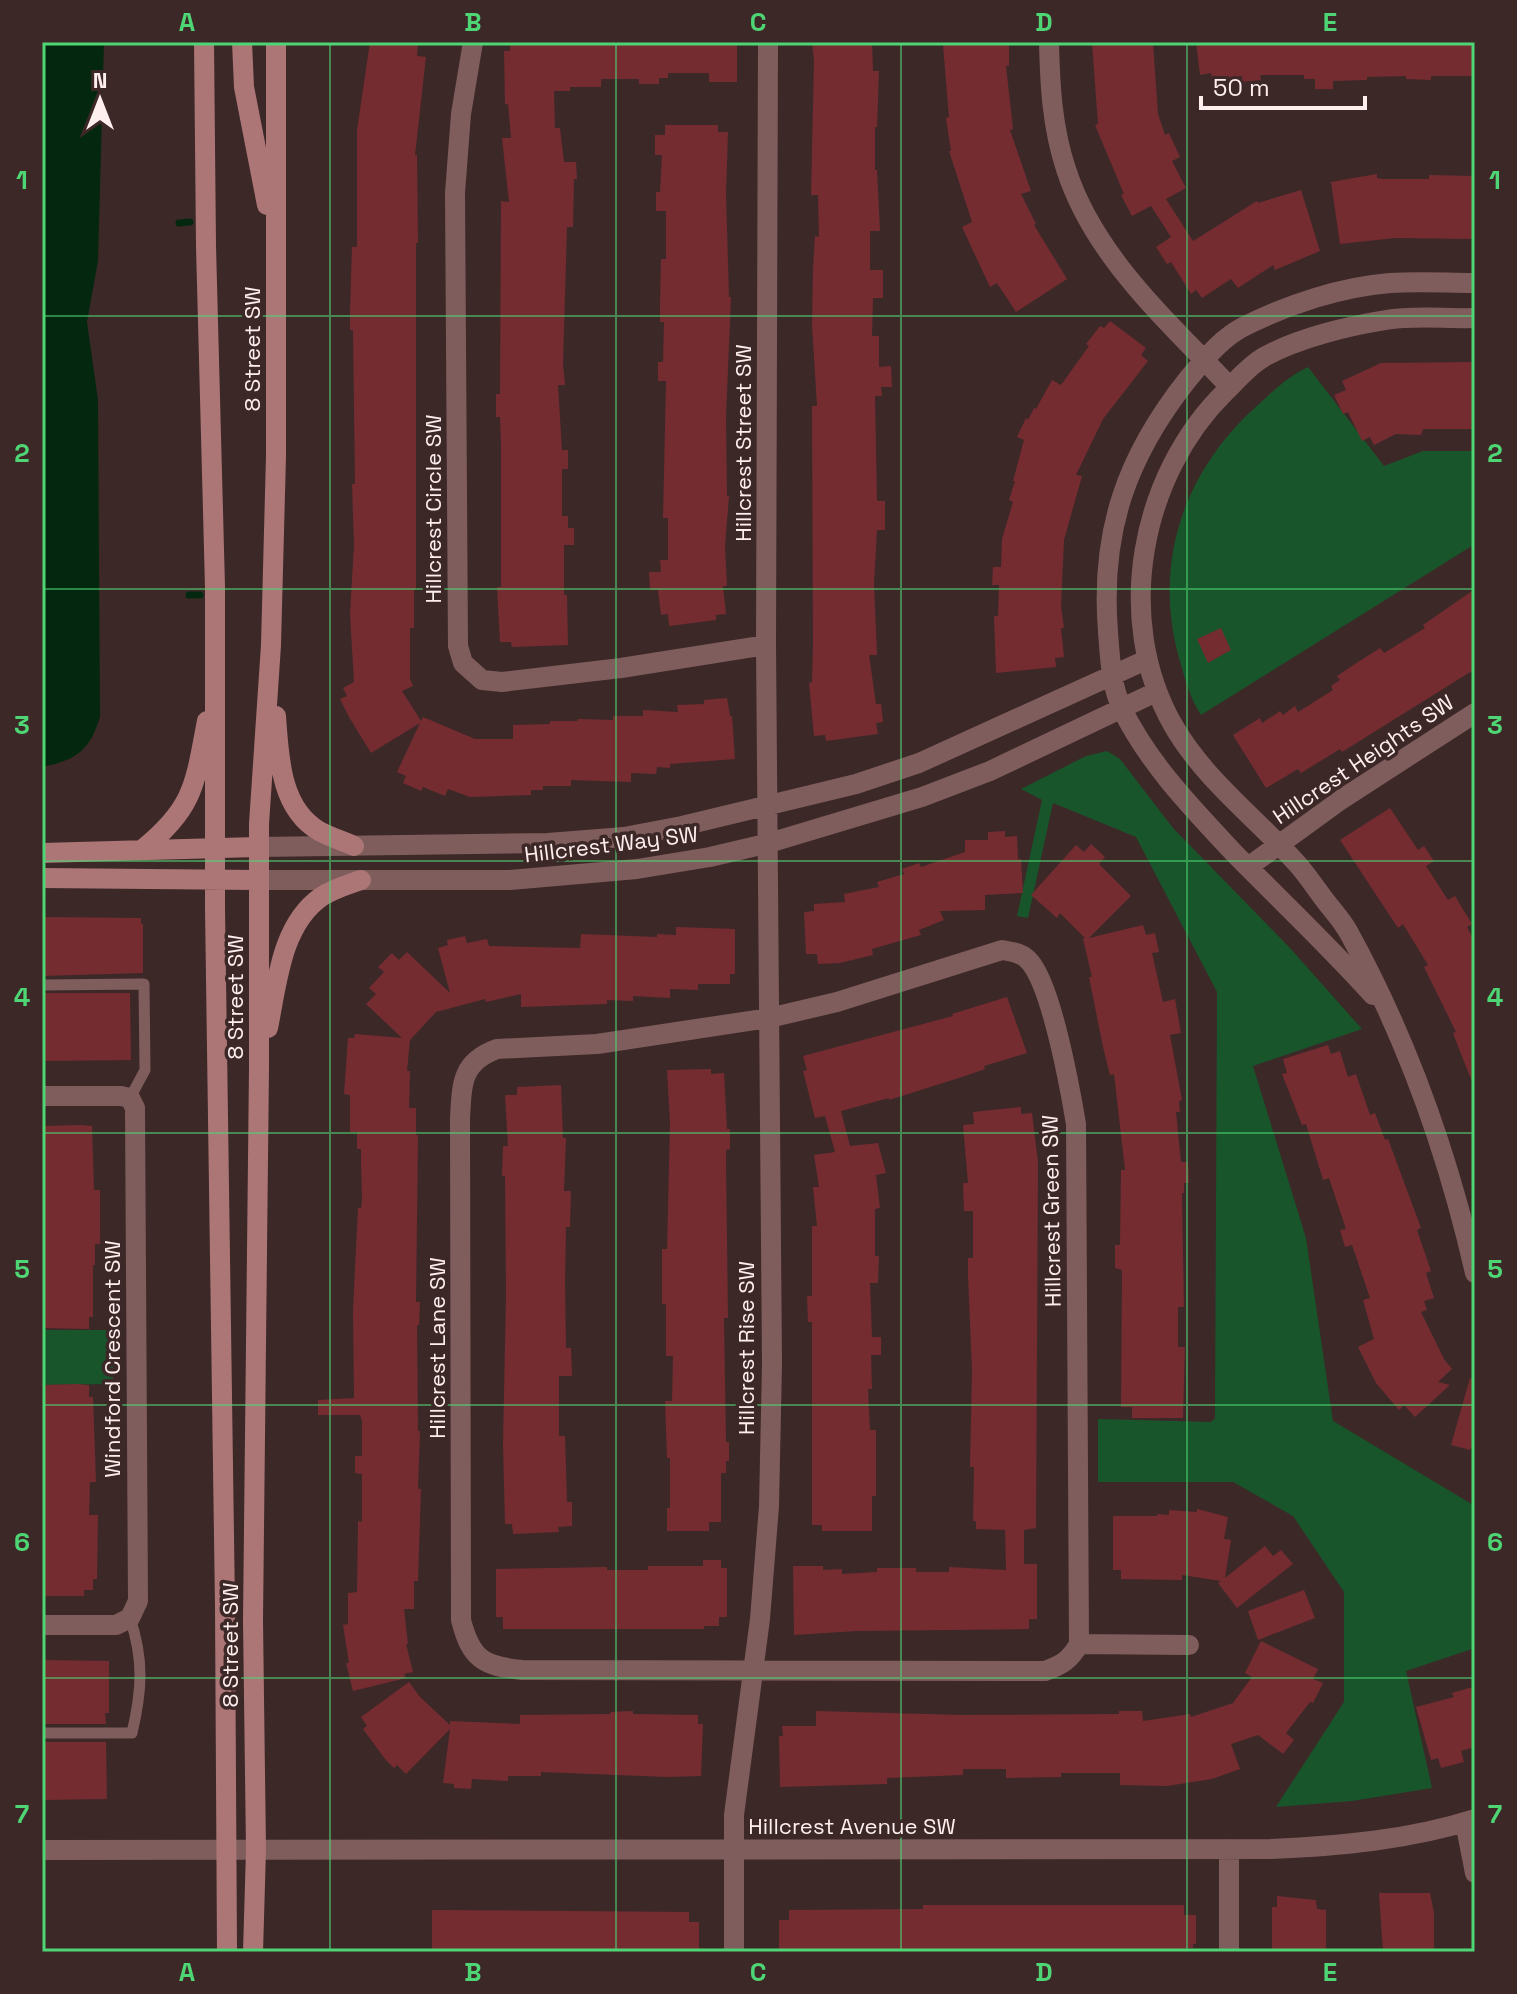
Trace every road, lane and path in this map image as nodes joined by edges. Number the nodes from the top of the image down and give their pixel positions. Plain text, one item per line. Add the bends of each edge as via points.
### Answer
1 (204, 42) edge
2 (242, 42) edge
3 (276, 42) edge
4 (473, 42) edge
5 (768, 42) edge
6 (1049, 42) edge
7 (276, 252) junction
8 (1475, 283) edge
9 (1475, 318) edge
10 (1204, 359) junction
11 (1230, 387) junction
12 (271, 645) junction
13 (766, 645) junction
14 (1146, 660) junction
15 (216, 670) junction
16 (1112, 675) junction
17 (1156, 692) junction
18 (1122, 708) junction
19 (1475, 713) edge
20 (769, 806) junction
21 (769, 843) junction
22 (1278, 844) junction
23 (354, 846) junction
24 (259, 847) junction
25 (215, 848) junction
26 (143, 849) junction
27 (42, 853) edge
28 (1248, 867) junction
29 (42, 878) edge
30 (215, 880) junction
31 (259, 880) junction
32 (361, 880) junction
33 (42, 985) edge
34 (1391, 1016) junction
35 (769, 1018) junction
36 (259, 1067) junction
37 (42, 1096) edge
38 (130, 1098) junction
39 (1475, 1273) edge
40 (130, 1618) junction
41 (42, 1625) edge
42 (1079, 1644) junction
43 (1189, 1645) dead end
44 (752, 1671) junction
45 (42, 1733) edge
46 (1470, 1821) edge
47 (1229, 1849) junction
48 (42, 1850) edge
49 (226, 1850) junction
50 (256, 1850) junction
51 (734, 1850) junction
52 (1475, 1873) edge
53 (227, 1952) edge
54 (253, 1952) edge
55 (734, 1952) edge
56 (1229, 1952) edge

1 - 15 main road, 8 Street SW
2 - 7 main road via 244,87
3 - 7 main road, 8 Street SW
4 - 13 street, Hillcrest Circle SW via 455,193 458,646 463,663 482,680 502,682
5 - 13 street, Hillcrest Street SW
6 - 10 street via 1058,139 1087,217 1113,258
7 - 12 main road, 8 Street SW
8 - 10 street via 1389,284 1299,303 1242,327
9 - 11 street via 1388,319 1299,341 1263,358
10 - 11 street
10 - 16 street via 1153,426 1121,496 1107,569
11 - 14 street via 1183,445 1161,486 1142,564
12 - 23 main road via 287,795 317,830
12 - 24 main road, 8 Street SW
13 - 20 street, Hillcrest Street SW
14 - 16 street, Hillcrest Way SW
14 - 17 street
15 - 25 main road, 8 Street SW
15 - 26 main road via 189,799
16 - 18 street
16 - 20 street, Hillcrest Way SW via 919,763
17 - 18 street, Hillcrest Way SW
17 - 22 street via 1196,761
18 - 21 street, Hillcrest Way SW via 936,792
18 - 28 street via 1186,803
19 - 22 street, Hillcrest Heights SW
20 - 21 street, Hillcrest Street SW
20 - 23 street, Hillcrest Way SW via 624,837 493,846
21 - 32 street, Hillcrest Way SW via 637,869 510,880
21 - 35 street, Hillcrest Rise SW
22 - 28 street, Hillcrest Heights SW
22 - 34 street, Hillcrest Heights SW via 1348,930
23 - 24 street, Hillcrest Way SW
24 - 25 main road, Hillcrest Way SW
24 - 31 main road, 8 Street SW
25 - 26 main road, Hillcrest Way SW
25 - 30 main road, 8 Street SW
26 - 27 main road, Hillcrest Way SW
28 - 34 street, Hillcrest Heights SW
29 - 30 main road, Hillcrest Way SW
30 - 31 main road, Hillcrest Way SW
30 - 49 main road, 8 Street SW
31 - 32 street, Hillcrest Way SW
31 - 36 main road, 8 Street SW
32 - 36 main road via 321,897 299,921 281,965
33 - 38 lane via 144,984 145,1070
34 - 39 street, Hillcrest Heights SW via 1441,1146
35 - 42 street, Hillcrest Green SW via 894,986 1002,950 1020,953 1042,980 1076,1124
35 - 44 street, Hillcrest Rise SW via 769,1506
35 - 44 street, Hillcrest Lane SW via 597,1044 497,1049 470,1065 462,1085 460,1118 461,1620 466,1641 493,1667
36 - 50 main road, 8 Street SW
37 - 38 street
38 - 40 street, Windford Crescent SW via 135,1108 138,1601
40 - 41 street via 116,1625
40 - 45 lane via 140,1647 140,1696 132,1733
42 - 43 street
42 - 44 street via 1062,1665 1045,1671
44 - 51 street, Hillcrest Rise SW
46 - 47 street, Hillcrest Avenue SW via 1363,1843
46 - 52 street
47 - 51 street, Hillcrest Avenue SW
47 - 56 street
48 - 49 street, Hillcrest Avenue SW
49 - 50 street, Hillcrest Avenue SW
49 - 53 main road, 8 Street SW
50 - 51 street, Hillcrest Avenue SW
50 - 54 main road, 8 Street SW
51 - 55 street, Hillcrest Rise SW

